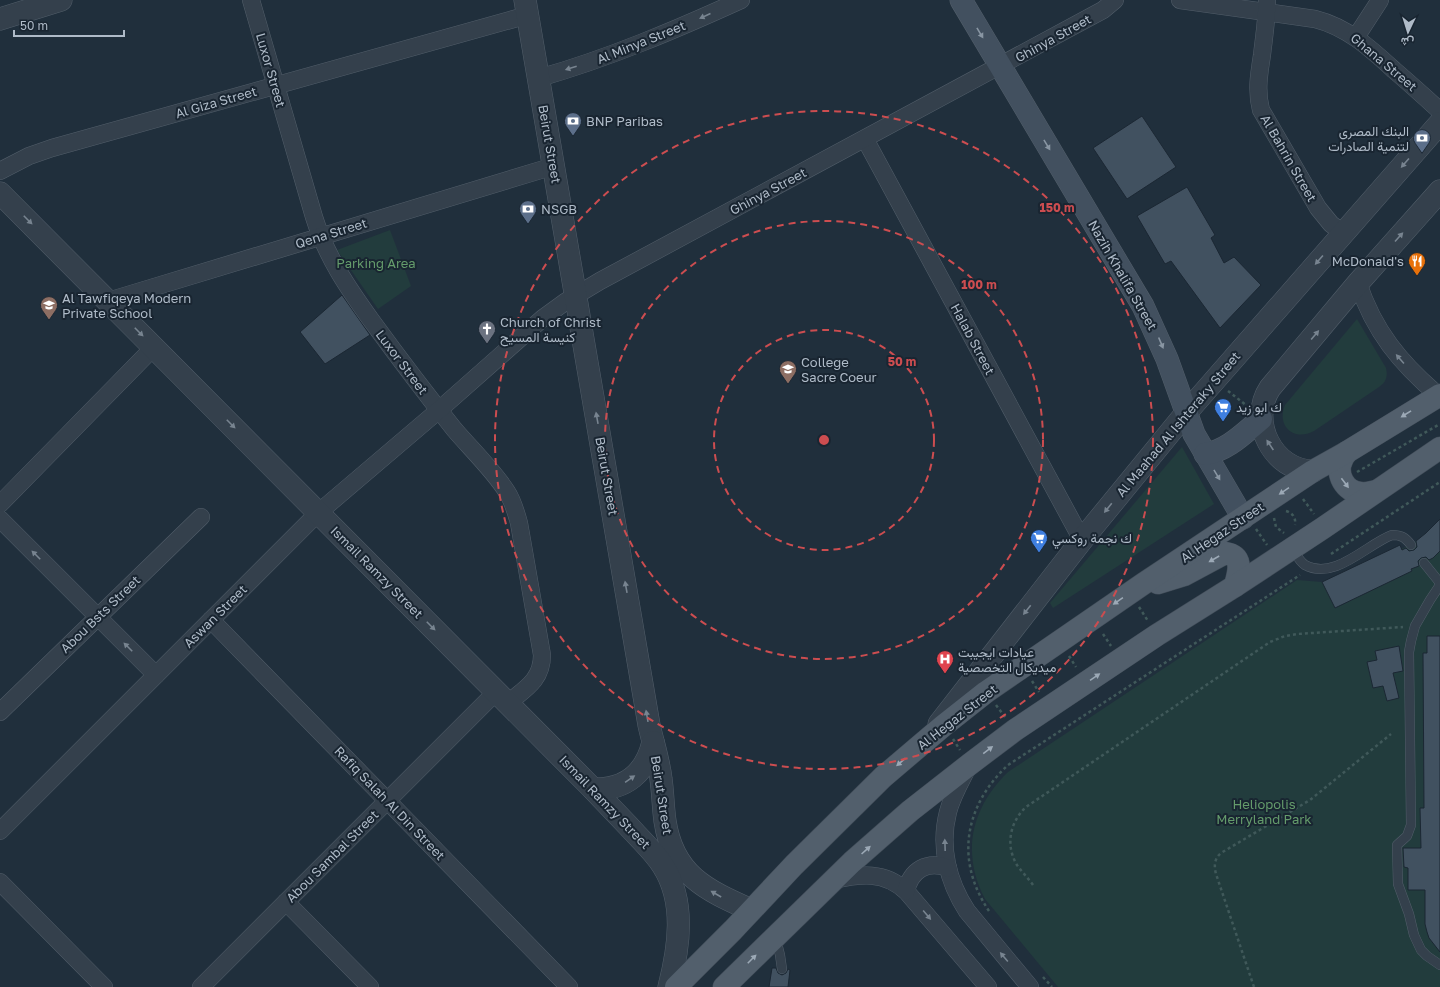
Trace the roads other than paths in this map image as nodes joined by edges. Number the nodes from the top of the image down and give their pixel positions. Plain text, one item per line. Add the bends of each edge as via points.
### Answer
1 (61, 0) edge
2 (251, 0) edge
3 (741, 0) edge
4 (960, 0) edge
5 (1115, 0) edge
6 (1180, 0) edge
7 (1380, 0) edge
8 (0, 1) edge
9 (1267, 6) edge
10 (527, 8) edge
11 (9, 16) edge
12 (1356, 37) junction
13 (1000, 66) junction
14 (539, 78) junction
15 (275, 86) junction
16 (1440, 111) edge
17 (1440, 123) edge
18 (865, 139) junction
19 (554, 166) junction
20 (0, 171) edge
21 (1440, 191) edge
22 (0, 193) edge
23 (1343, 233) junction
24 (320, 236) junction
25 (1358, 283) junction
26 (576, 295) junction
27 (108, 301) junction
28 (154, 347) junction
29 (1439, 395) edge
30 (440, 410) junction
31 (1186, 413) junction
32 (1261, 418) junction
33 (1435, 443) edge
34 (1205, 454) junction
35 (1350, 462) junction
36 (1313, 471) junction
37 (1376, 492) junction
38 (0, 504) edge
39 (318, 513) junction
40 (200, 517) dead end
41 (0, 519) edge
42 (1246, 525) junction
43 (1082, 540) junction
44 (1282, 542) junction
45 (1411, 544) dead end
46 (1424, 564) dead end
47 (1440, 584) edge
48 (1235, 586) junction
49 (1136, 589) junction
50 (97, 617) junction
51 (211, 620) junction
52 (156, 675) junction
53 (502, 697) junction
54 (0, 712) edge
55 (937, 731) junction
56 (653, 742) junction
57 (970, 764) junction
58 (593, 789) junction
59 (387, 801) junction
60 (0, 831) edge
61 (948, 868) junction
62 (833, 880) junction
63 (0, 882) edge
64 (906, 891) junction
65 (286, 902) junction
66 (751, 910) junction
67 (775, 936) junction
68 (1440, 965) edge
69 (782, 969) dead end
70 (986, 986) edge
71 (104, 987) edge
72 (201, 987) edge
73 (370, 987) edge
74 (569, 987) edge
75 (669, 987) edge
76 (676, 987) edge
77 (724, 987) edge
78 (1030, 987) edge

1 - 11 street
2 - 15 street, Luxor Street
3 -> 14 street, Al Minya Street via 628,48
4 -> 13 main road, Nazih Khalifa Street
5 - 13 street, Ghinya Street via 1103,10
6 - 9 street, Ghana Street
7 - 12 street
8 - 11 street
9 - 12 street, Ghana Street via 1322,20
9 - 23 street, Al Bahrin Street via 1258,87 1261,110 1318,208 1331,224
10 - 14 street, Beirut Street
10 - 15 street, Al Giza Street
12 - 16 street, Ghana Street
13 - 18 street, Ghinya Street
13 -> 31 main road, Nazih Khalifa Street via 1143,306 1165,354
14 - 19 street, Beirut Street
15 - 20 street, Al Giza Street via 52,148
15 - 24 street, Luxor Street
17 -> 23 street, Al Maahad Al Ishteraky Street
18 - 26 street, Ghinya Street
18 - 43 street, Halab Street
19 - 24 street, Qena Street
19 - 26 street, Beirut Street
25 -> 21 street
22 -> 27 street, Ismail Ramzy Street
23 -> 31 street, Al Maahad Al Ishteraky Street
24 - 27 street, Qena Street
24 - 30 street, Luxor Street via 334,265 354,295
29 -> 25 street via 1416,376 1391,348 1372,317
32 -> 25 street via 1270,388
26 - 30 street, Ghinya Street via 543,318
56 -> 26 street, Beirut Street
27 -> 28 street, Ismail Ramzy Street
28 - 38 street
28 -> 39 street, Ismail Ramzy Street
29 -> 35 main road, Al Hegaz Street via 1378,432
30 - 39 street, Aswan Street
30 - 53 street, Luxor Street via 503,485 519,523 542,661 536,678
31 - 34 main road, Nazih Khalifa Street
31 -> 43 street, Al Maahad Al Ishteraky Street
32 - 34 main road via 1229,445 1214,453
36 -> 32 street via 1293,467 1281,458 1267,441
33 - 37 main road
34 -> 42 main road, Nazih Khalifa Street
35 - 36 main road, Al Hegaz Street
35 -> 37 main road via 1342,459 1339,468 1344,485 1360,493
36 -> 42 main road, Al Hegaz Street
37 - 44 main road
39 - 51 street, Aswan Street
39 -> 53 street, Ismail Ramzy Street
40 - 50 street, Abou Bsts Street
50 -> 41 street
42 - 49 main road, Al Hegaz Street
43 -> 55 street, Al Maahad Al Ishteraky Street
44 - 45 lane via 1305,565 1323,568 1343,564 1392,535 1404,537
44 - 48 main road
46 - 47 lane
47 - 68 lane via 1416,626 1411,642 1411,825 1407,836 1397,845 1397,878 1417,943 1427,956
48 -> 49 main road via 1238,561 1231,554 1225,554 1184,575
57 -> 48 main road via 1015,730
49 -> 55 main road, Al Hegaz Street via 986,692
52 -> 50 street
50 - 54 street, Abou Bsts Street
51 - 52 street, Aswan Street
51 - 59 street, Rafiq Salah Al Din Street
52 - 60 street, Aswan Street
53 - 58 street, Ismail Ramzy Street
53 - 59 street, Abou Sambal Street
55 -> 66 main road, Al Hegaz Street via 883,778
58 -> 56 street via 619,786 635,776 647,760
66 -> 56 street, Beirut Street via 722,897 700,883 674,854 666,830 660,773
61 -> 57 street via 945,837 948,811
62 -> 57 main road via 910,810
58 - 75 street, Ismail Ramzy Street via 647,846 663,867 670,882 676,902 678,924 676,957
59 - 65 street, Abou Sambal Street
59 - 74 street, Rafiq Salah Al Din Street
61 - 64 street via 935,865 922,868 911,878
78 -> 61 street via 967,912 954,889
62 - 64 street via 870,875 893,881
62 - 67 main road
63 - 71 street
64 -> 70 street
65 - 72 street, Abou Sambal Street
65 - 73 street
66 - 76 main road, Al Hegaz Street
67 - 69 lane
77 -> 67 main road

